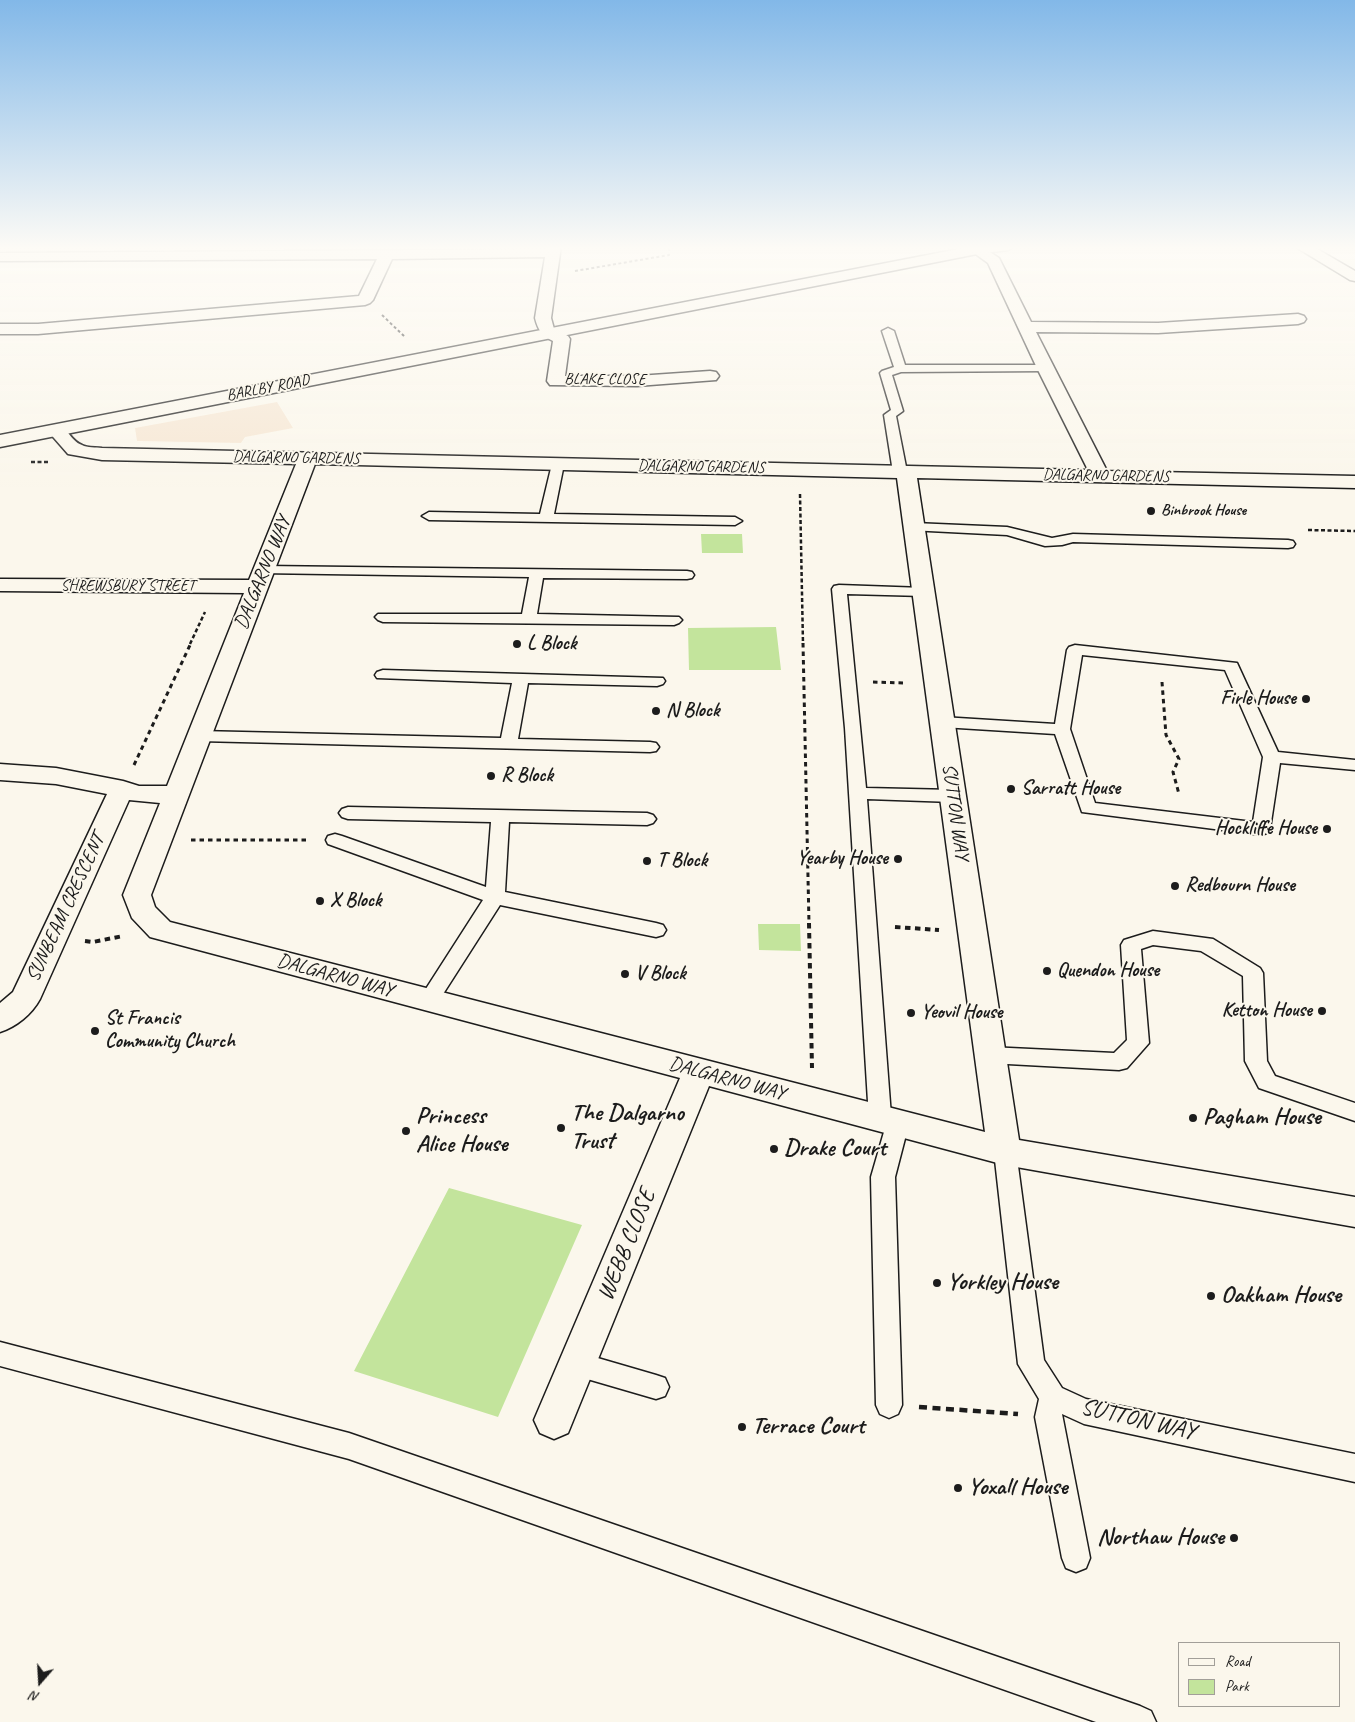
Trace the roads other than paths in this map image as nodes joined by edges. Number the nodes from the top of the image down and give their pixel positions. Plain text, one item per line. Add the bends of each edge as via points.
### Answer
1 (68, 326) edge
2 (544, 326) edge
3 (582, 326) edge
4 (1184, 326) edge
5 (1026, 327) joint
6 (0, 329) edge
7 (888, 330) dead end
8 (548, 333) junction
9 (1045, 368) junction
10 (900, 369) junction
11 (710, 376) dead end
12 (56, 430) junction
13 (0, 440) edge
14 (308, 458) junction
15 (558, 464) junction
16 (903, 472) junction
17 (1100, 476) junction
18 (1355, 482) edge
19 (429, 516) dead end
20 (546, 517) junction
21 (735, 521) dead end
22 (914, 527) junction
23 (1288, 544) road end
24 (537, 573) junction
25 (688, 575) dead end
26 (260, 578) junction
27 (0, 584) edge
28 (924, 592) junction
29 (383, 618) dead end
30 (529, 619) junction
31 (674, 620) dead end
32 (383, 675) dead end
33 (521, 678) junction
34 (657, 681) dead end
35 (942, 722) junction
36 (1062, 728) junction
37 (199, 736) junction
38 (509, 743) junction
39 (650, 747) dead end
40 (1272, 757) junction
41 (1355, 765) edge
42 (0, 772) edge
43 (128, 778) junction
44 (858, 793) junction
45 (177, 795) junction
46 (953, 796) junction
47 (348, 813) dead end
48 (500, 816) junction
49 (648, 819) dead end
50 (335, 840) road end
51 (495, 897) junction
52 (656, 930) dead end
53 (429, 1000) junction
54 (0, 1020) edge
55 (989, 1056) junction
56 (699, 1071) junction
57 (1355, 1112) edge
58 (889, 1121) junction
59 (1005, 1151) junction
60 (1355, 1212) edge
61 (0, 1354) edge
62 (577, 1364) junction
63 (656, 1387) dead end
64 (889, 1405) road end
65 (1051, 1407) junction
66 (554, 1420) dead end
67 (1355, 1468) edge
68 (1076, 1558) dead end
69 (1140, 1722) edge

1 - 6 street
2 - 8 street
3 - 8 street, BARLBY ROAD
4 - 5 street
5 - 9 street
7 - 10 lane
8 - 11 street, BLAKE CLOSE via 562,339 556,381 637,381
8 - 12 street, BARLBY ROAD
9 - 10 lane
9 - 17 street
10 - 16 lane via 886,373 897,411 890,415
12 - 13 street, BARLBY ROAD
12 - 14 street, DALGARNO GARDENS via 75,450 86,453
14 - 15 street, DALGARNO GARDENS
14 - 26 street, DALGARNO WAY
15 - 16 street, DALGARNO GARDENS
15 - 20 lane
16 - 17 street, DALGARNO GARDENS
16 - 22 street, SUTTON WAY
17 - 18 street, DALGARNO GARDENS
19 - 20 lane
20 - 21 lane
22 - 23 lane via 1008,531 1046,543 1073,538
22 - 28 street, SUTTON WAY
24 - 25 lane
24 - 26 lane
24 - 30 lane
26 - 27 street, SHREWSBURY STREET via 217,586
26 - 37 street, DALGARNO WAY
28 - 35 street, SUTTON WAY
28 - 44 lane via 839,590
29 - 30 lane
30 - 31 lane
32 - 33 lane
33 - 34 lane
33 - 38 lane
35 - 36 lane
35 - 46 street, SUTTON WAY
36 - 40 lane via 1088,808 1262,829
36 - 40 lane via 1075,650 1231,666
37 - 38 lane
37 - 45 street, DALGARNO WAY
38 - 39 lane
40 - 41 lane
42 - 43 street
43 - 45 street via 136,794
43 - 54 street, SUNBEAM CRESCENT via 25,999
44 - 46 lane
44 - 58 lane via 867,926
45 - 53 street, DALGARNO WAY via 137,895 142,912 160,930
46 - 55 street, SUTTON WAY
47 - 48 lane
48 - 49 lane
48 - 51 lane
50 - 51 lane
51 - 52 lane
51 - 53 lane
53 - 56 street, DALGARNO WAY
55 - 57 lane via 1119,1062 1138,1042 1130,945 1154,938 1206,944 1253,973 1256,1061 1267,1082
55 - 59 street, SUTTON WAY
56 - 58 street, DALGARNO WAY
56 - 62 street, WEBB CLOSE
58 - 59 street, DALGARNO WAY
58 - 64 lane via 883,1176
59 - 60 street
59 - 65 lane, SUTTON WAY via 1031,1364
61 - 69 lane via 349,1446
62 - 63 lane
62 - 66 street, WEBB CLOSE
65 - 67 lane, SUTTON WAY via 1084,1411
65 - 68 lane

